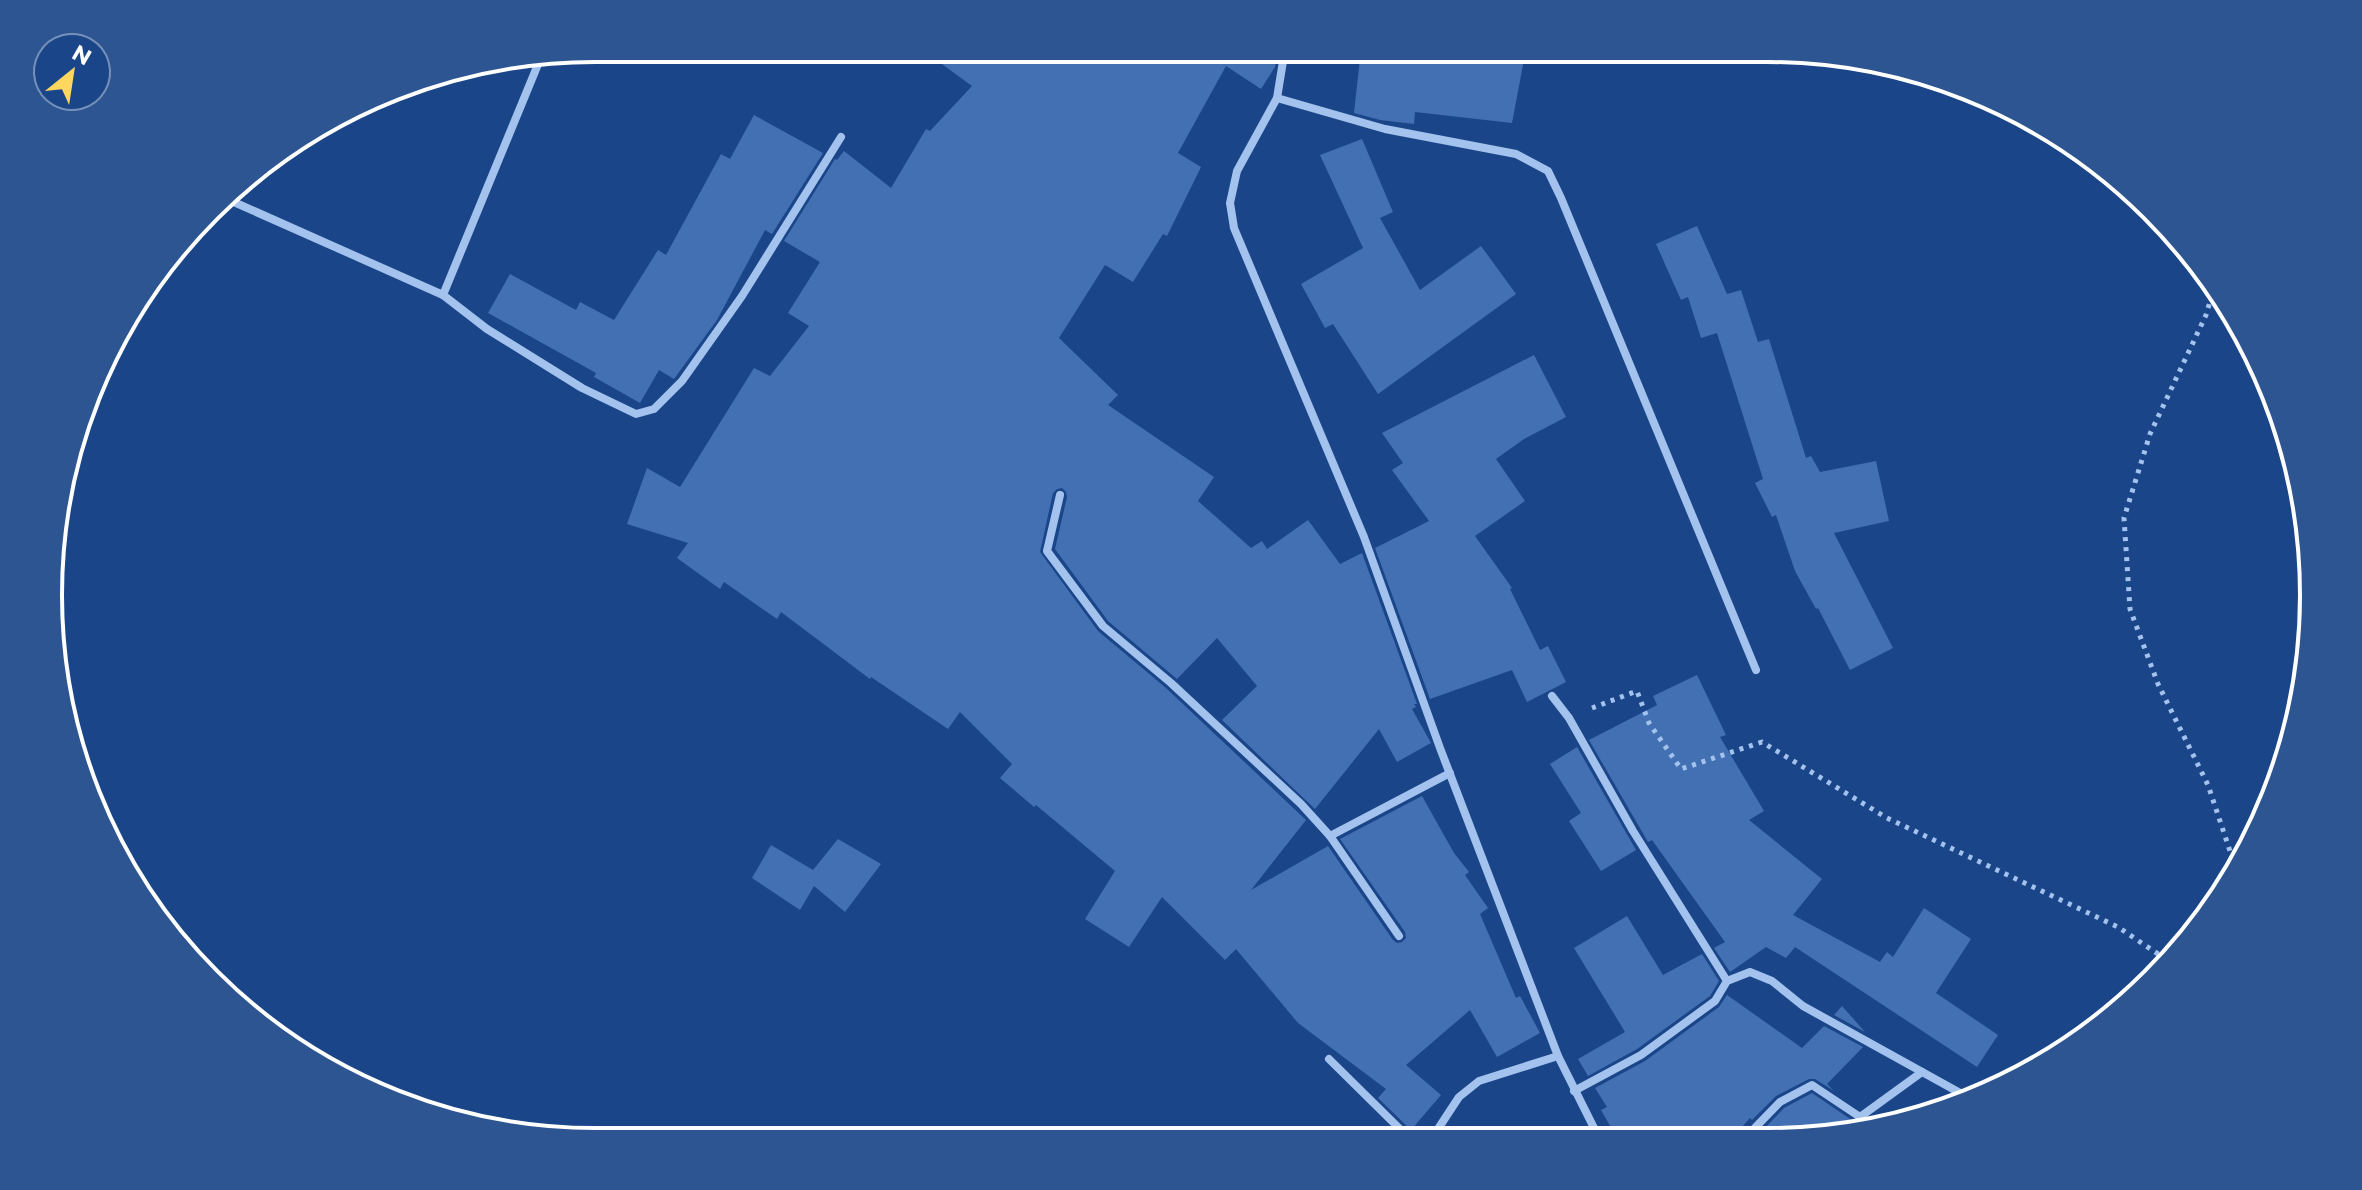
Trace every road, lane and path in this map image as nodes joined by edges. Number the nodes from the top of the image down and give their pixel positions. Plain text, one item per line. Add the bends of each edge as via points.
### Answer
1 (1283, 62) edge
2 (537, 66) edge
3 (1277, 98) junction
4 (841, 137) dead end
5 (235, 202) edge
6 (443, 295) junction
7 (2211, 300) edge
8 (1060, 495) dead end
9 (1756, 670) dead end
10 (1552, 696) dead end
11 (1569, 718) junction
12 (1450, 773) junction
13 (1330, 836) junction
14 (2232, 857) edge
15 (1399, 936) dead end
16 (2160, 955) edge
17 (1727, 981) junction
18 (1558, 1056) junction
19 (1329, 1059) dead end
20 (1922, 1072) junction
21 (1574, 1091) junction
22 (1958, 1092) edge
23 (1399, 1128) edge
24 (1439, 1128) edge
25 (1594, 1128) edge
26 (1755, 1128) edge

1 - 3 street
2 - 6 street
3 - 9 street via 1385,129 1516,154 1548,171
3 - 12 street via 1237,171 1230,203 1234,228 1364,537
4 - 6 street via 682,381 645,413 636,414 582,388
5 - 6 street
7 - 14 path via 2150,434 2124,518 2130,609 2158,684 2208,785
8 - 13 street via 1047,551 1103,626 1171,683
10 - 11 street
11 - 16 path via 1637,691 1649,723 1681,769 1762,742 1887,818 2118,927
11 - 17 street
12 - 13 street
12 - 18 street
13 - 15 street
17 - 20 street via 1750,972 1772,981 1803,1006
17 - 21 street via 1715,1001 1641,1055
18 - 21 street
18 - 24 street via 1479,1081 1459,1097
19 - 23 street
20 - 22 street
20 - 26 street via 1860,1117 1812,1085 1780,1102
21 - 25 street

